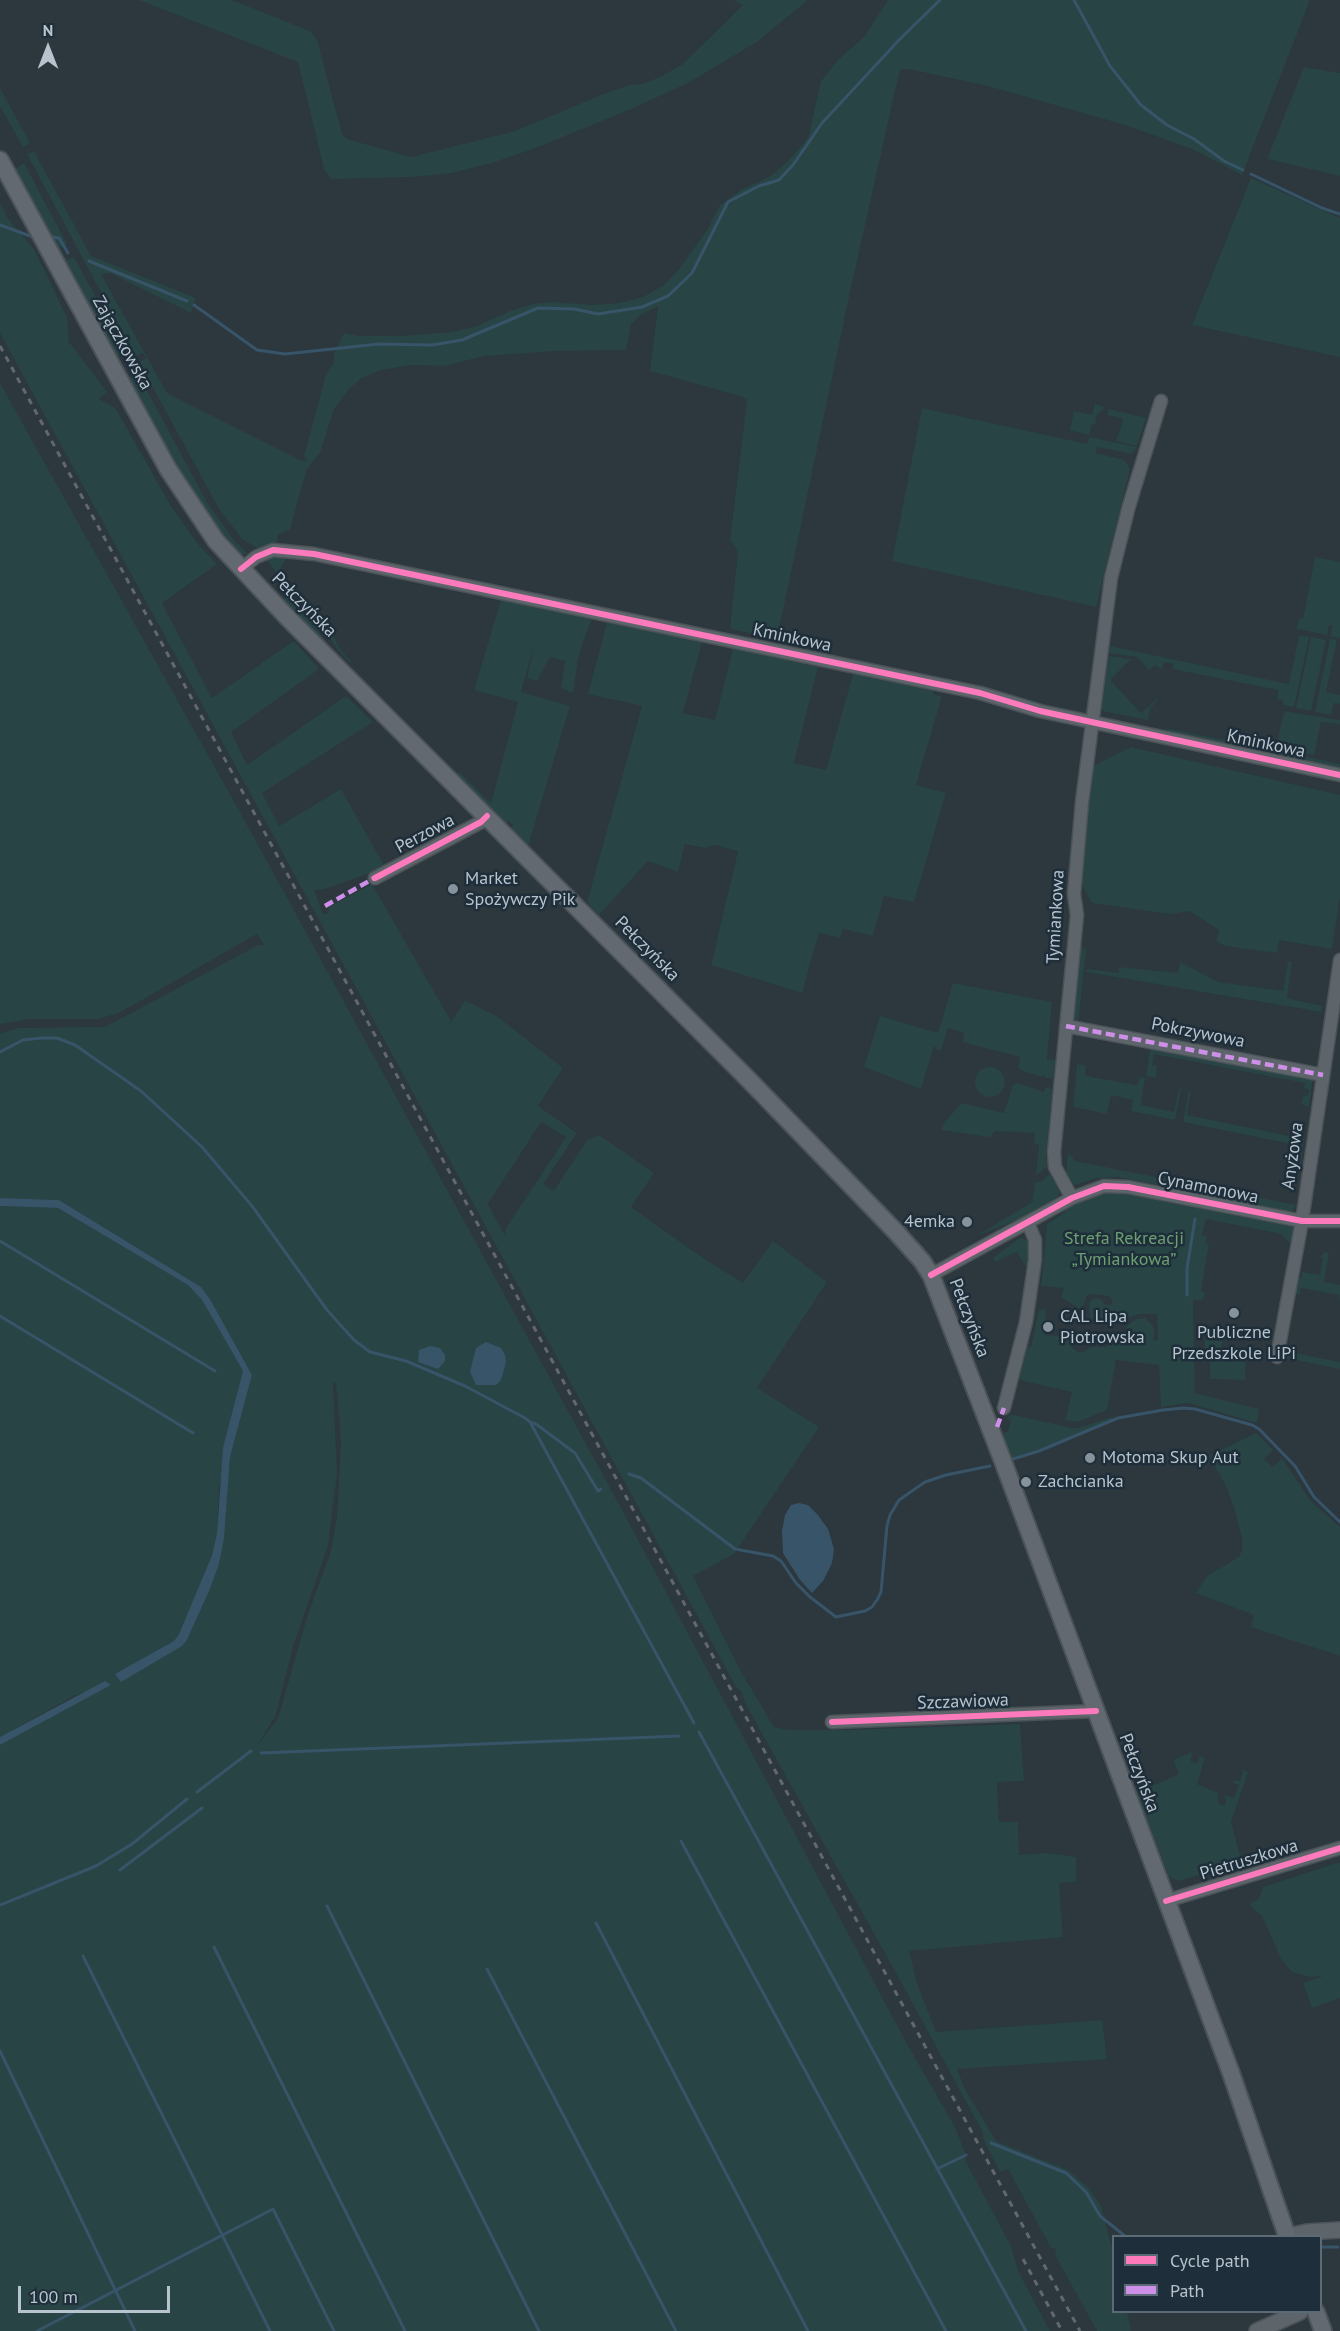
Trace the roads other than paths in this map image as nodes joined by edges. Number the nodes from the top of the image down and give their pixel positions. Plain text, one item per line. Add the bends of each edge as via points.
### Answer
1 (0, 160) edge
2 (1161, 401) dead end
3 (216, 541) joint
4 (241, 569) junction
5 (1091, 723) junction
6 (1340, 775) edge
7 (487, 816) junction
8 (375, 878) dead end
9 (1340, 960) edge
10 (1066, 1026) junction
11 (1323, 1075) junction
12 (1072, 1198) junction
13 (1302, 1221) junction
14 (1340, 1221) edge
15 (1028, 1223) junction
16 (931, 1275) junction
17 (1277, 1357) dead end
18 (1004, 1408) dead end
19 (1096, 1711) junction
20 (832, 1722) dead end
21 (1340, 1848) edge
22 (1166, 1901) junction
23 (1340, 2230) edge
24 (1287, 2235) edge
25 (1292, 2235) edge
26 (1297, 2313) edge
27 (1316, 2313) edge
28 (1257, 2331) edge
29 (1323, 2331) edge

1 - 3 main road, Zajączkowska via 168,469
2 - 5 street, Tymiankowa via 1111,578
3 - 4 main road, Pełczyńska
4 - 5 street, Kminkowa via 256,556 273,550 314,554 980,693
4 - 7 main road, Pełczyńska
5 - 6 street, Kminkowa
5 - 10 street, Tymiankowa via 1076,867 1077,915
7 - 8 street, Perzowa
7 - 16 main road, Pełczyńska via 874,1210
9 - 11 street, Anyżowa
10 - 11 street, Pokrzywowa
10 - 12 street, Tymiankowa via 1053,1152 1055,1167
11 - 13 street, Anyżowa
12 - 13 street, Cynamonowa via 1100,1187 1122,1186
12 - 15 street
13 - 14 street, Cynamonowa
13 - 17 street, Anyżowa
15 - 16 street
15 - 18 street via 1035,1240 1035,1260 1027,1316
16 - 19 main road, Pełczyńska
19 - 20 street, Szczawiowa
19 - 22 main road, Pełczyńska
21 - 22 street, Pietruszkowa
22 - 24 main road, Pełczyńska
23 - 25 street
26 - 28 street
27 - 29 main road

